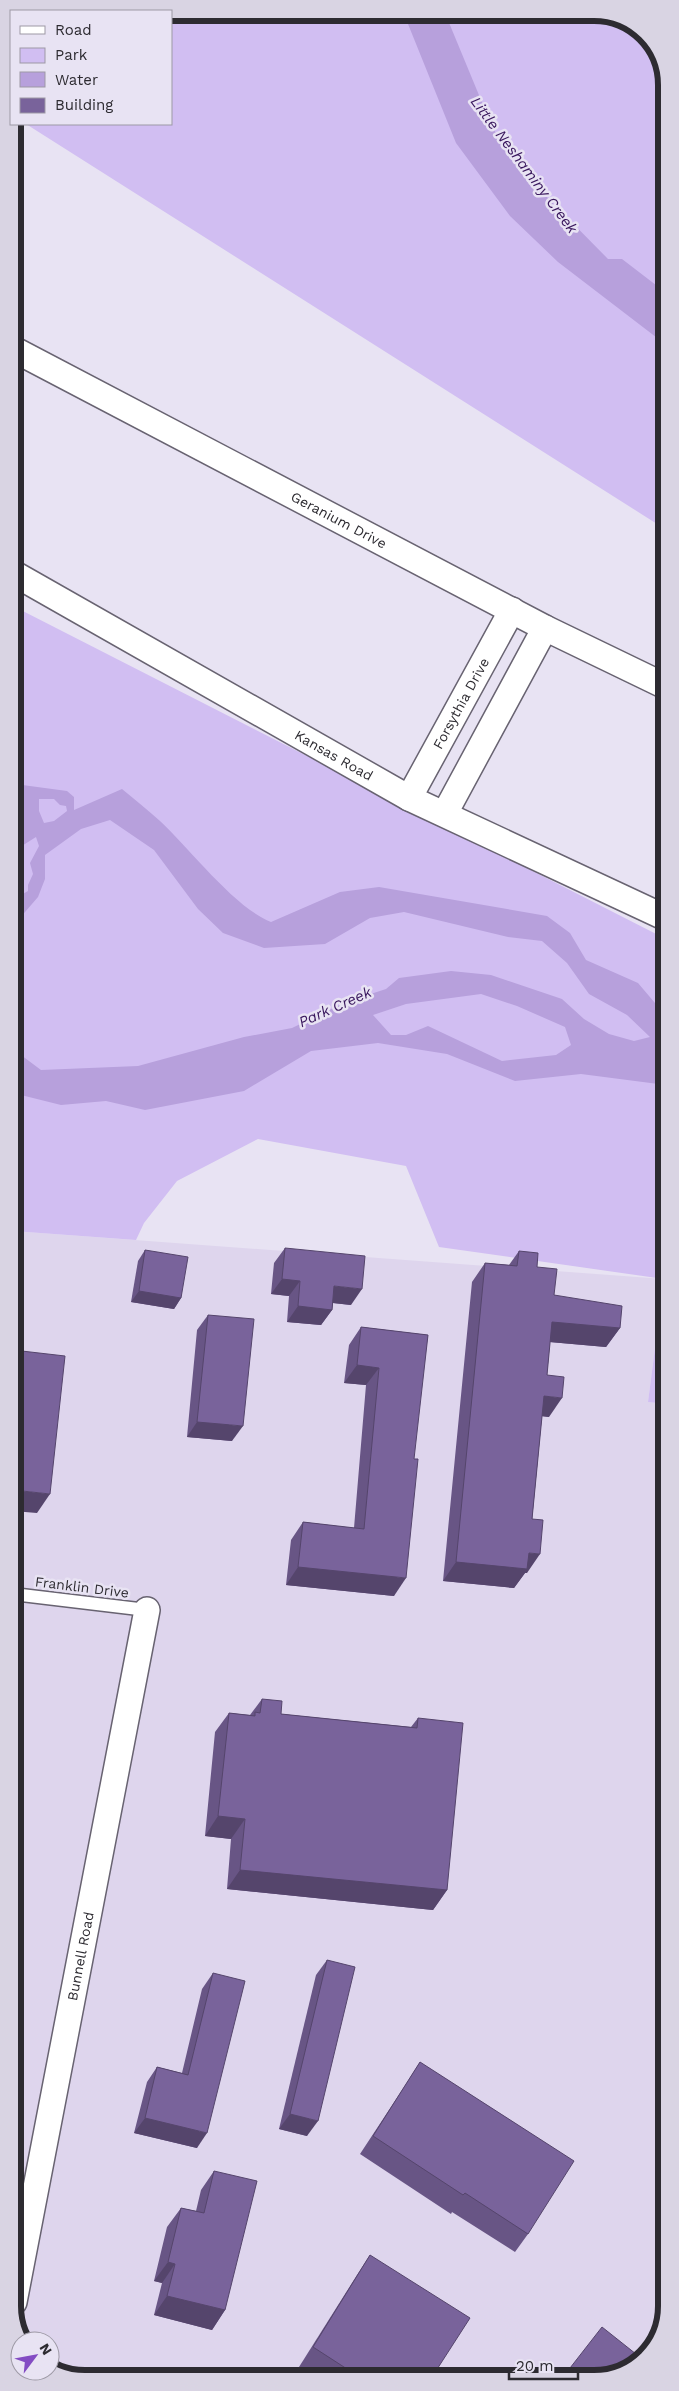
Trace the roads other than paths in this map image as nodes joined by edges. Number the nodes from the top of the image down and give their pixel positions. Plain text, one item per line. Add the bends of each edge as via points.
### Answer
1 (21, 353) edge
2 (21, 578) edge
3 (512, 610) junction
4 (545, 628) junction
5 (658, 682) edge
6 (409, 798) junction
7 (445, 813) junction
8 (658, 914) edge
9 (21, 1595) edge
10 (147, 1610) joint
11 (21, 2266) edge

1 - 3 street, Geranium Drive
2 - 6 street, Kansas Road
3 - 4 street, Geranium Drive
3 - 6 street, Forsythia Drive
4 - 5 street, Geranium Drive
4 - 7 street
6 - 7 street, Kansas Road
7 - 8 street, Kansas Road
9 - 10 lane, Franklin Drive
10 - 11 street, Bunnell Road

